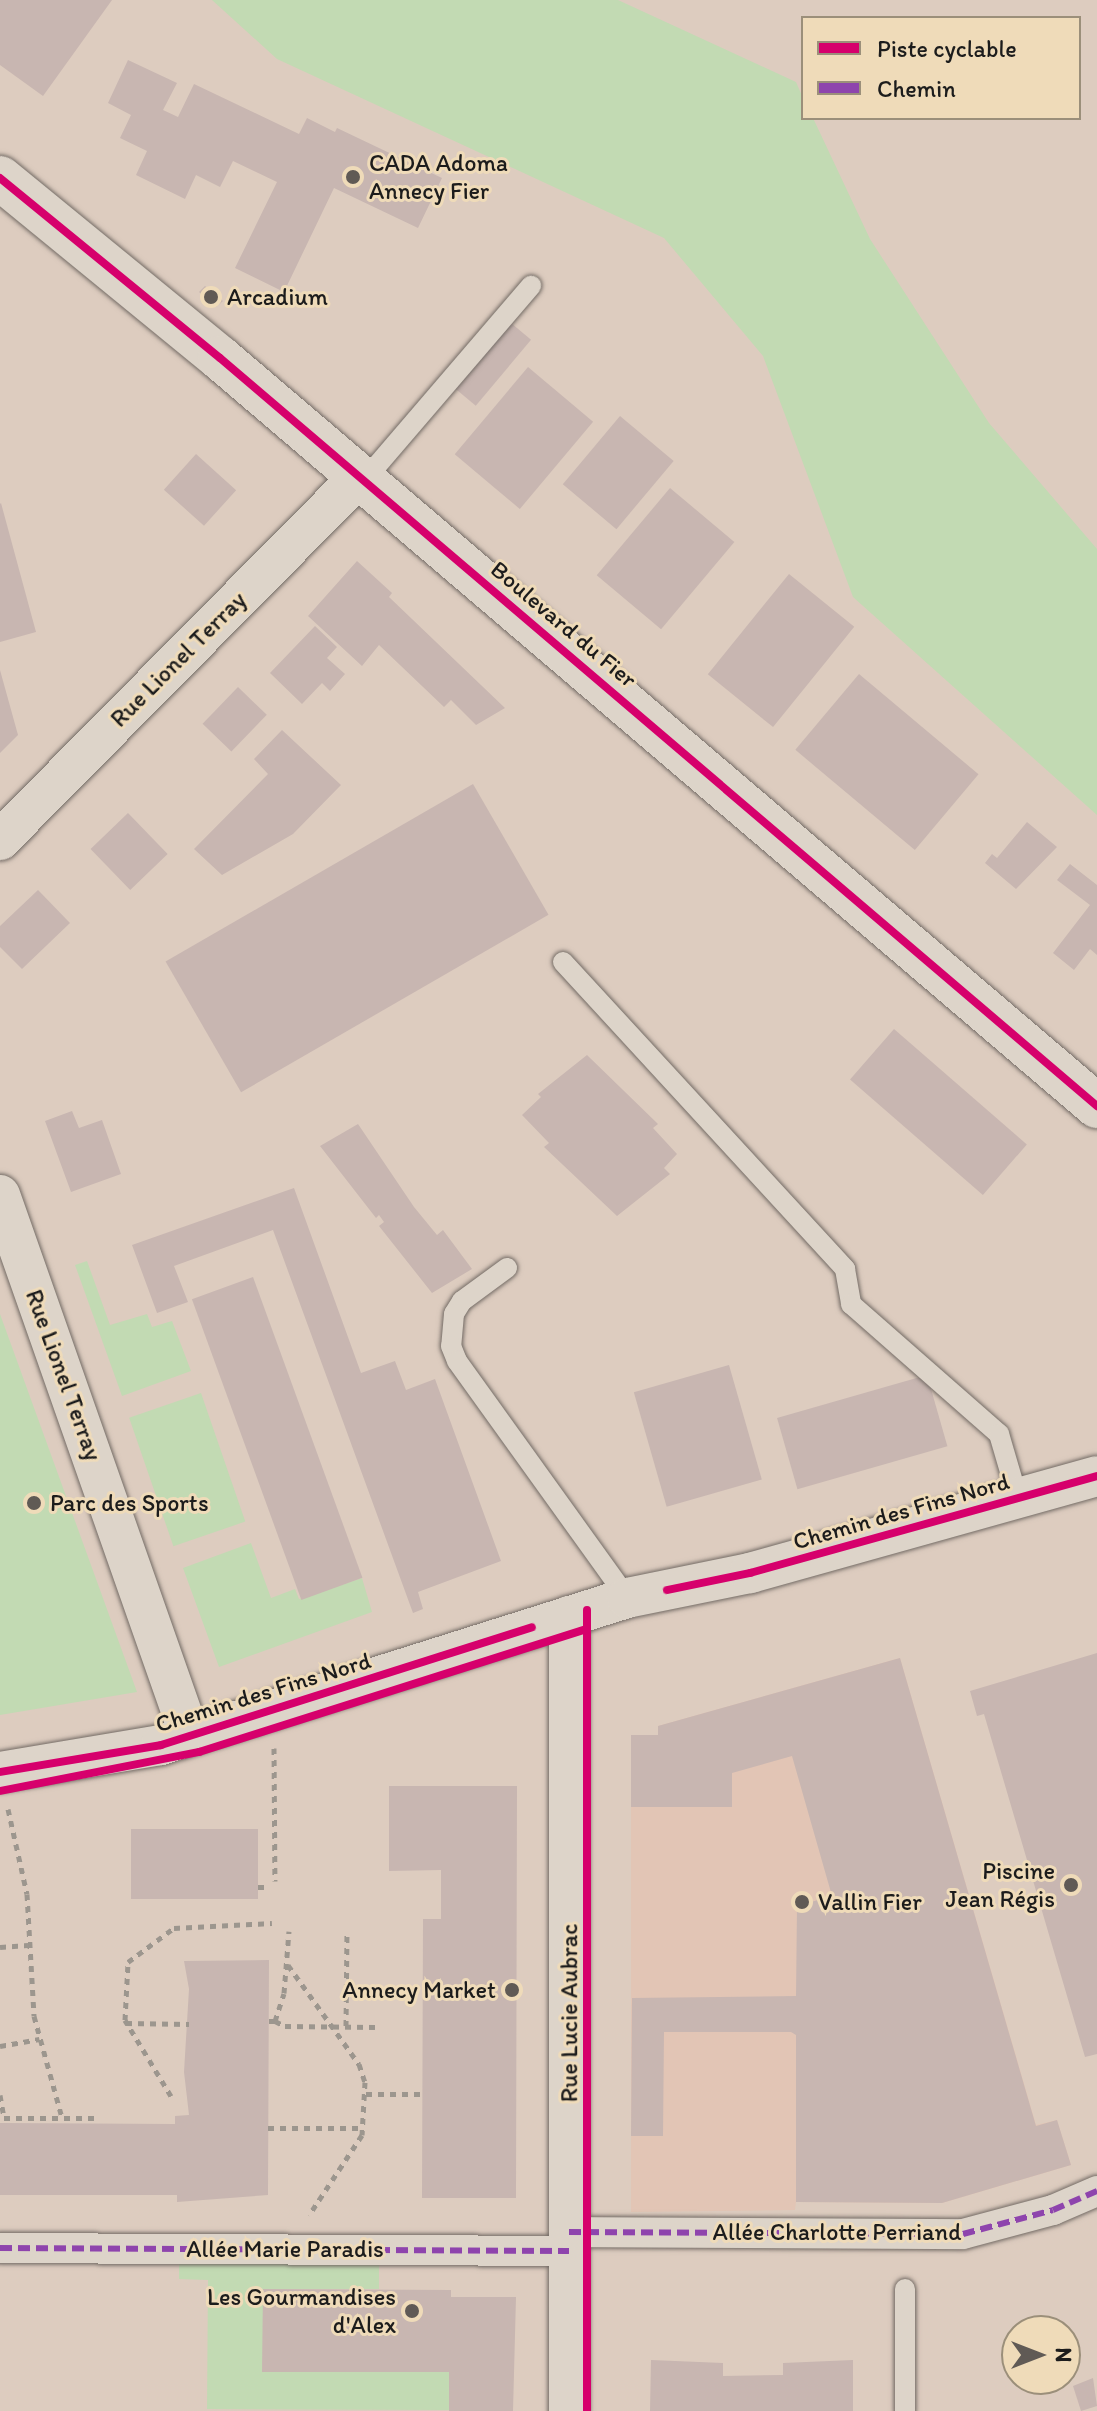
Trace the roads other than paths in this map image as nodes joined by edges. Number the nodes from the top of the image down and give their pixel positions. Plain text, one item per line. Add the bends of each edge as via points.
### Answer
1 (0, 178) edge
2 (531, 286) dead end
3 (360, 481) junction
4 (0, 840) edge
5 (563, 962) dead end
6 (1097, 1106) edge
7 (0, 1195) edge
8 (507, 1268) dead end
9 (1097, 1476) edge
10 (1018, 1499) junction
11 (627, 1598) junction
12 (569, 1616) junction
13 (190, 1736) junction
14 (0, 1772) edge
15 (1097, 2191) edge
16 (569, 2242) junction
17 (0, 2248) edge
18 (905, 2289) dead end
19 (569, 2411) edge
20 (905, 2411) edge

1 - 3 main road, Boulevard du Fier
2 - 3 lane
3 - 4 street, Rue Lionel Terray
3 - 6 main road, Boulevard du Fier
5 - 10 lane via 845,1269 851,1304 999,1434
7 - 13 street, Rue Lionel Terray
8 - 11 lane via 462,1301 454,1314 451,1346
9 - 10 street, Chemin des Fins Nord
10 - 11 street, Chemin des Fins Nord via 750,1573
11 - 12 street, Chemin des Fins Nord
12 - 13 street, Chemin des Fins Nord
12 - 16 street, Rue Lucie Aubrac
13 - 14 street, Chemin des Fins Nord
15 - 16 street, Allée Charlotte Perriand via 1053,2210 963,2234
16 - 17 street, Allée Marie Paradis via 305,2249
16 - 19 street, Rue Lucie Aubrac
18 - 20 lane

